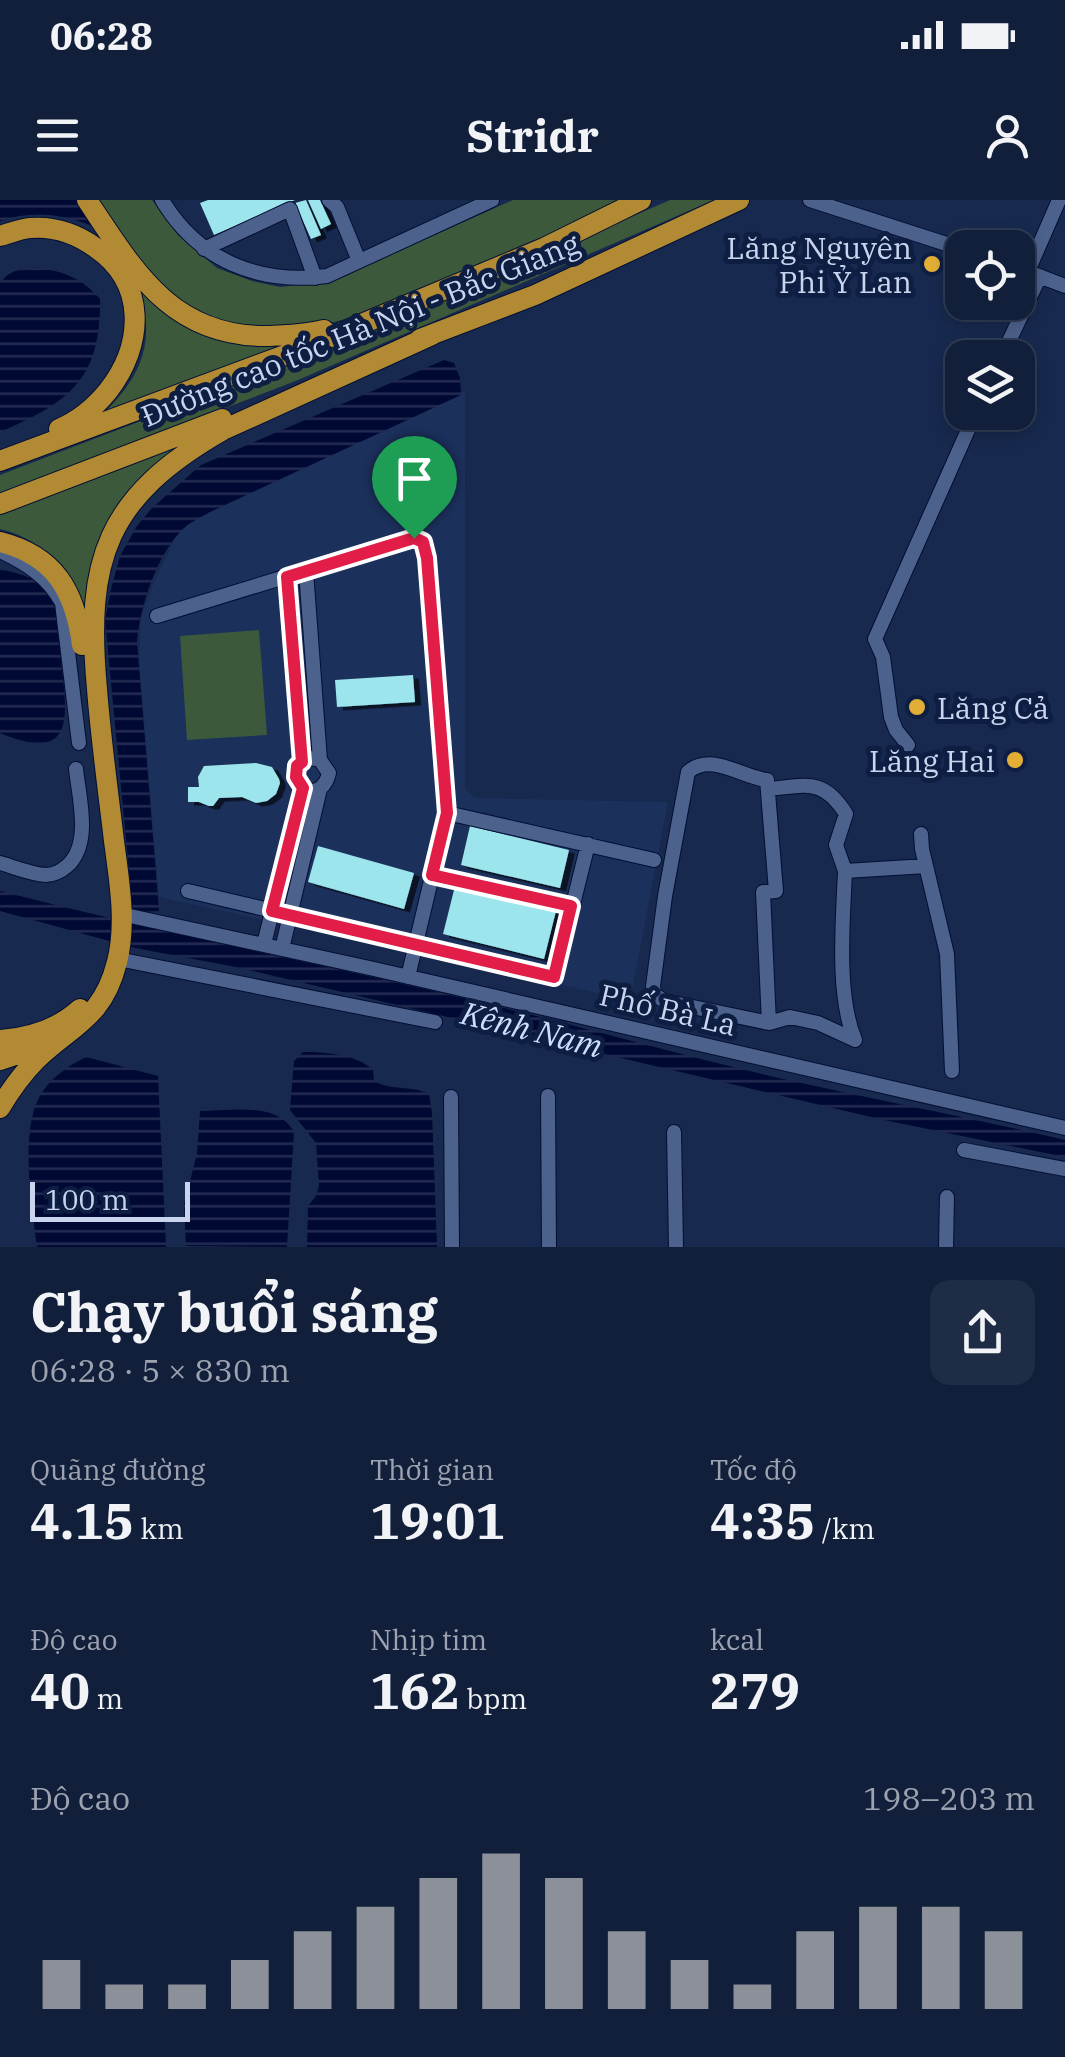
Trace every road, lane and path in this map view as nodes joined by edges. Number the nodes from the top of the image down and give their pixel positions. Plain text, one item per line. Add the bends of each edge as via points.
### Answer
1 (87, 200) edge
2 (162, 200) edge
3 (352, 200) edge
4 (492, 200) edge
5 (640, 200) edge
6 (739, 200) edge
7 (810, 200) edge
8 (1058, 200) edge
9 (333, 203) edge
10 (461, 206) edge
11 (0, 236) edge
12 (945, 244) edge
13 (204, 248) junction
14 (1035, 255) edge
15 (518, 259) junction
16 (359, 261) junction
17 (1035, 275) edge
18 (315, 278) junction
19 (1065, 286) edge
20 (432, 335) junction
21 (968, 430) edge
22 (0, 452) edge
23 (0, 461) edge
24 (0, 504) edge
25 (0, 542) edge
26 (0, 551) edge
27 (306, 571) junction
28 (287, 577) junction
29 (157, 616) dead end
30 (79, 743) dead end
31 (908, 744) dead end
32 (320, 760) junction
33 (302, 762) junction
34 (76, 769) dead end
35 (303, 788) junction
36 (320, 788) junction
37 (768, 789) junction
38 (447, 813) junction
39 (921, 834) dead end
40 (588, 844) junction
41 (654, 860) dead end
42 (0, 863) edge
43 (926, 866) junction
44 (844, 871) junction
45 (432, 875) junction
46 (188, 892) dead end
47 (571, 906) junction
48 (116, 910) junction
49 (272, 911) junction
50 (290, 915) junction
51 (264, 944) junction
52 (415, 945) junction
53 (282, 949) junction
54 (114, 956) junction
55 (408, 978) junction
56 (435, 1022) dead end
57 (769, 1023) junction
58 (62, 1038) junction
59 (0, 1040) edge
60 (0, 1060) edge
61 (952, 1071) dead end
62 (548, 1096) dead end
63 (451, 1097) dead end
64 (0, 1108) edge
65 (1065, 1128) edge
66 (674, 1132) dead end
67 (964, 1150) dead end
68 (1065, 1169) edge
69 (948, 1197) dead end
70 (452, 1247) edge
71 (549, 1247) edge
72 (676, 1247) edge
73 (946, 1247) edge

1 - 15 highway via 157,294 188,318 238,335 330,328
2 - 13 street
3 - 9 street
4 - 10 street
5 - 15 highway, Đường cao tốc Hà Nội - Bắc Giang
6 - 20 highway, Đường cao tốc Hà Nội - Bắc Giang
7 - 12 street
8 - 14 street
9 - 16 street
10 - 16 street
11 - 22 highway via 44,228 84,240 122,272 135,320 124,368 98,403 70,424
13 - 18 street via 265,275
13 - 18 street via 290,209
15 - 23 highway, Đường cao tốc Hà Nội - Bắc Giang via 309,346
16 - 18 street
17 - 19 street
20 - 24 highway, Đường cao tốc Hà Nội - Bắc Giang
20 - 48 highway via 191,449 152,479 110,540 96,582 92,632
21 - 31 street via 874,639 891,717
25 - 48 highway via 49,566 78,614
26 - 30 street via 52,585 62,602
27 - 28 street
27 - 32 street
27 - 38 street via 414,538 423,542
28 - 29 street
28 - 33 street
32 - 33 street
32 - 36 street via 328,773
33 - 35 street via 296,777
34 - 42 street via 76,858 50,876
35 - 36 street
35 - 49 street
36 - 50 street
37 - 44 street via 819,786 835,798 846,814 836,845
37 - 57 street via 776,890 763,892
37 - 57 street via 767,780 714,764 688,772 652,990 664,1001
38 - 40 street
38 - 45 street
39 - 43 street
40 - 41 street
40 - 47 street
43 - 44 street
43 - 61 street via 947,954
44 - 57 street via 846,1003 855,1040 790,1017
45 - 47 street
45 - 52 street
46 - 49 street
47 - 52 street via 554,977
48 - 51 street, Phố Bà La
48 - 54 highway
49 - 50 street
49 - 51 street
50 - 52 street
50 - 53 street
51 - 53 street, Phố Bà La
52 - 55 street
53 - 55 street, Phố Bà La
54 - 56 street
54 - 58 highway via 103,1000
54 - 59 highway via 77,1013 36,1034
55 - 65 street, Phố Bà La
58 - 60 highway
58 - 64 highway via 30,1066
62 - 71 street
63 - 70 street
66 - 72 street
67 - 68 street
69 - 73 street

